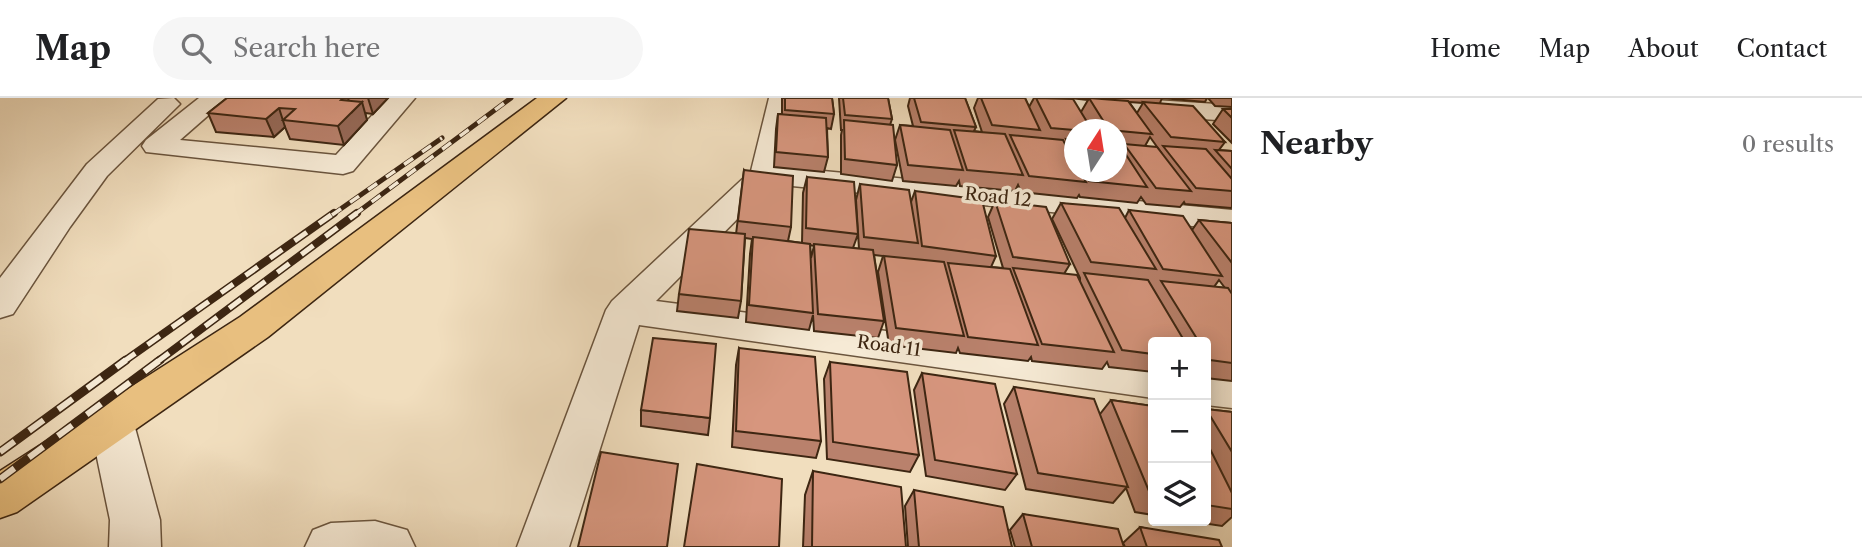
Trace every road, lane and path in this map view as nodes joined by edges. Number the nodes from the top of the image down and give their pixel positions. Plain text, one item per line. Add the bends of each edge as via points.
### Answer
1 (402, 98) edge
2 (553, 98) edge
3 (782, 98) edge
4 (1006, 98) edge
5 (189, 103) edge
6 (1232, 113) edge
7 (765, 174) junction
8 (1232, 220) edge
9 (0, 305) edge
10 (625, 310) junction
11 (1148, 381) edge
12 (1211, 390) edge
13 (1232, 392) edge
14 (112, 424) junction
15 (2, 497) edge
16 (135, 547) edge
17 (331, 547) edge
18 (389, 547) edge
19 (543, 547) edge

1 - 5 street via 343,165 156,146
2 - 14 main road via 254,327
3 - 7 street
4 - 6 street
5 - 9 street via 97,170
7 - 8 street, Road 12
7 - 10 street
10 - 11 street, Road 11
10 - 19 street
12 - 13 street
14 - 15 main road
14 - 16 street via 135,520
17 - 18 street

